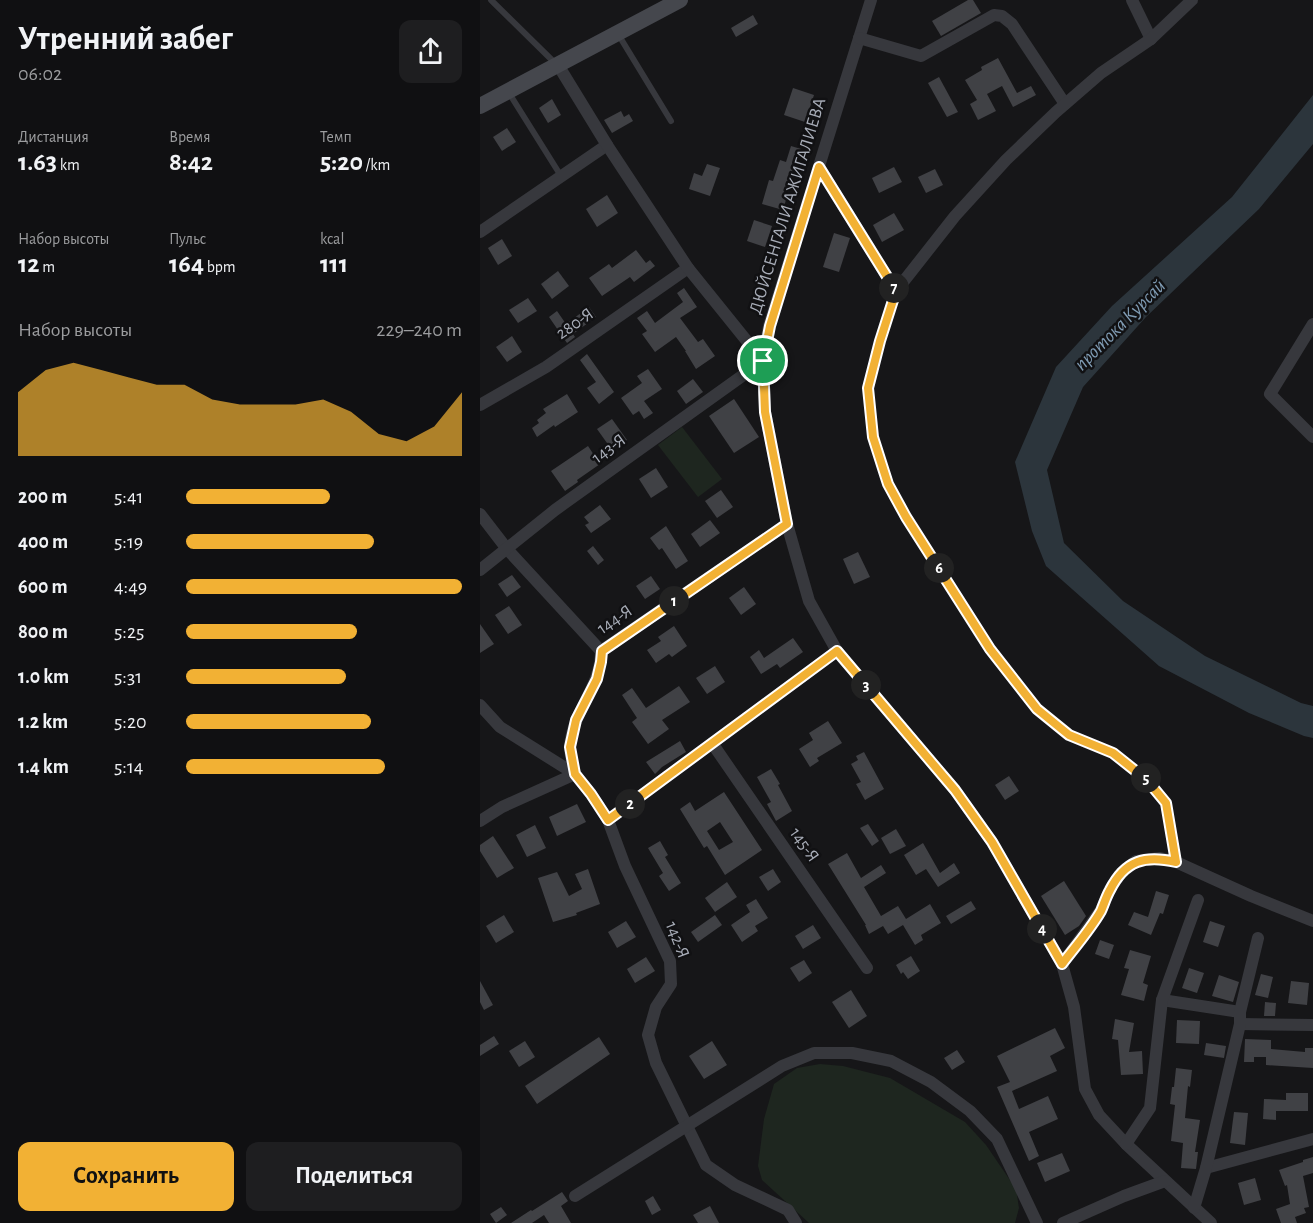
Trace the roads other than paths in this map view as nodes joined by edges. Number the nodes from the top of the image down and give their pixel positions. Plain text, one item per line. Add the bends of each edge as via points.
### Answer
1 (491, 0) edge
2 (678, 0) edge
3 (871, 0) edge
4 (1132, 0) edge
5 (1191, 0) edge
6 (617, 33) junction
7 (859, 38) junction
8 (1151, 39) junction
9 (558, 65) junction
10 (508, 91) junction
11 (1065, 104) junction
12 (480, 106) edge
13 (671, 121) dead end
14 (607, 145) junction
15 (819, 167) junction
16 (561, 176) junction
17 (480, 232) edge
18 (688, 268) junction
19 (1313, 324) edge
20 (763, 361) junction
21 (480, 405) edge
22 (1313, 437) edge
23 (480, 514) edge
24 (787, 524) junction
25 (507, 549) junction
26 (480, 570) edge
27 (602, 651) junction
28 (837, 651) junction
29 (480, 705) edge
30 (712, 743) junction
31 (575, 774) junction
32 (608, 820) junction
33 (480, 821) edge
34 (1198, 900) dead end
35 (1313, 921) edge
36 (1258, 938) dead end
37 (1062, 964) junction
38 (867, 968) dead end
39 (1162, 1000) junction
40 (1240, 1018) junction
41 (1313, 1025) edge
42 (686, 1126) junction
43 (1313, 1139) edge
44 (1126, 1144) junction
45 (1206, 1168) junction
46 (1165, 1181) junction
47 (575, 1196) dead end
48 (1194, 1208) junction
49 (796, 1223) edge
50 (1037, 1223) edge
51 (1063, 1223) edge
52 (1211, 1223) edge

1 - 9 lane
2 - 6 street
3 - 7 street, ДЮЙСЕНГАЛИ АЖИГАЛИЕВА
4 - 8 street
5 - 8 street
6 - 9 street
6 - 13 lane
7 - 11 street via 921,56 994,15 1002,16 1012,24
7 - 15 street, ДЮЙСЕНГАЛИ АЖИГАЛИЕВА
8 - 11 street via 1101,73
9 - 10 street
9 - 14 street
10 - 12 street
10 - 16 lane
11 - 15 street via 955,216 896,291
14 - 16 street
14 - 18 street
15 - 20 street, ДЮЙСЕНГАЛИ АЖИГАЛИЕВА
16 - 17 street
18 - 20 street
18 - 21 street, 280-Я via 546,367
19 - 22 street via 1270,394
20 - 24 street, ДЮЙСЕНГАЛИ АЖИГАЛИЕВА via 765,412
20 - 25 street, 143-Я via 555,510
23 - 25 street
24 - 27 street, 144-Я
24 - 28 street, ДЮЙСЕНГАЛИ АЖИГАЛИЕВА via 809,601
25 - 26 street, 143-Я
25 - 27 street
27 - 31 street, 144-Я via 597,679 576,720 570,747
28 - 30 street
28 - 37 street, ДЮЙСЕНГАЛИ АЖИГАЛИЕВА via 955,790 992,842
29 - 31 street, 142-Я via 500,727
30 - 32 street
30 - 38 street, 145-Я
31 - 32 street, 142-Я
31 - 33 street
32 - 42 street, 142-Я via 670,961 671,984 656,1007 648,1035 656,1063
34 - 39 street
35 - 37 street via 1176,862 1160,858 1136,861 1121,873 1101,910
36 - 40 street
37 - 44 street, ДЮЙСЕНГАЛИ АЖИГАЛИЕВА via 1074,1007 1085,1089 1099,1115
39 - 40 street
39 - 44 street via 1150,1108
40 - 41 street
40 - 45 street
42 - 47 street
42 - 49 street, 142-Я via 706,1165 735,1185 788,1210
42 - 50 street via 782,1066 814,1053 852,1053 891,1061 931,1082 970,1111 997,1139
43 - 45 street
44 - 46 street, ДЮЙСЕНГАЛИ АЖИГАЛИЕВА
45 - 48 street
46 - 48 street, ДЮЙСЕНГАЛИ АЖИГАЛИЕВА
46 - 51 street
48 - 52 street, ДЮЙСЕНГАЛИ АЖИГАЛИЕВА

